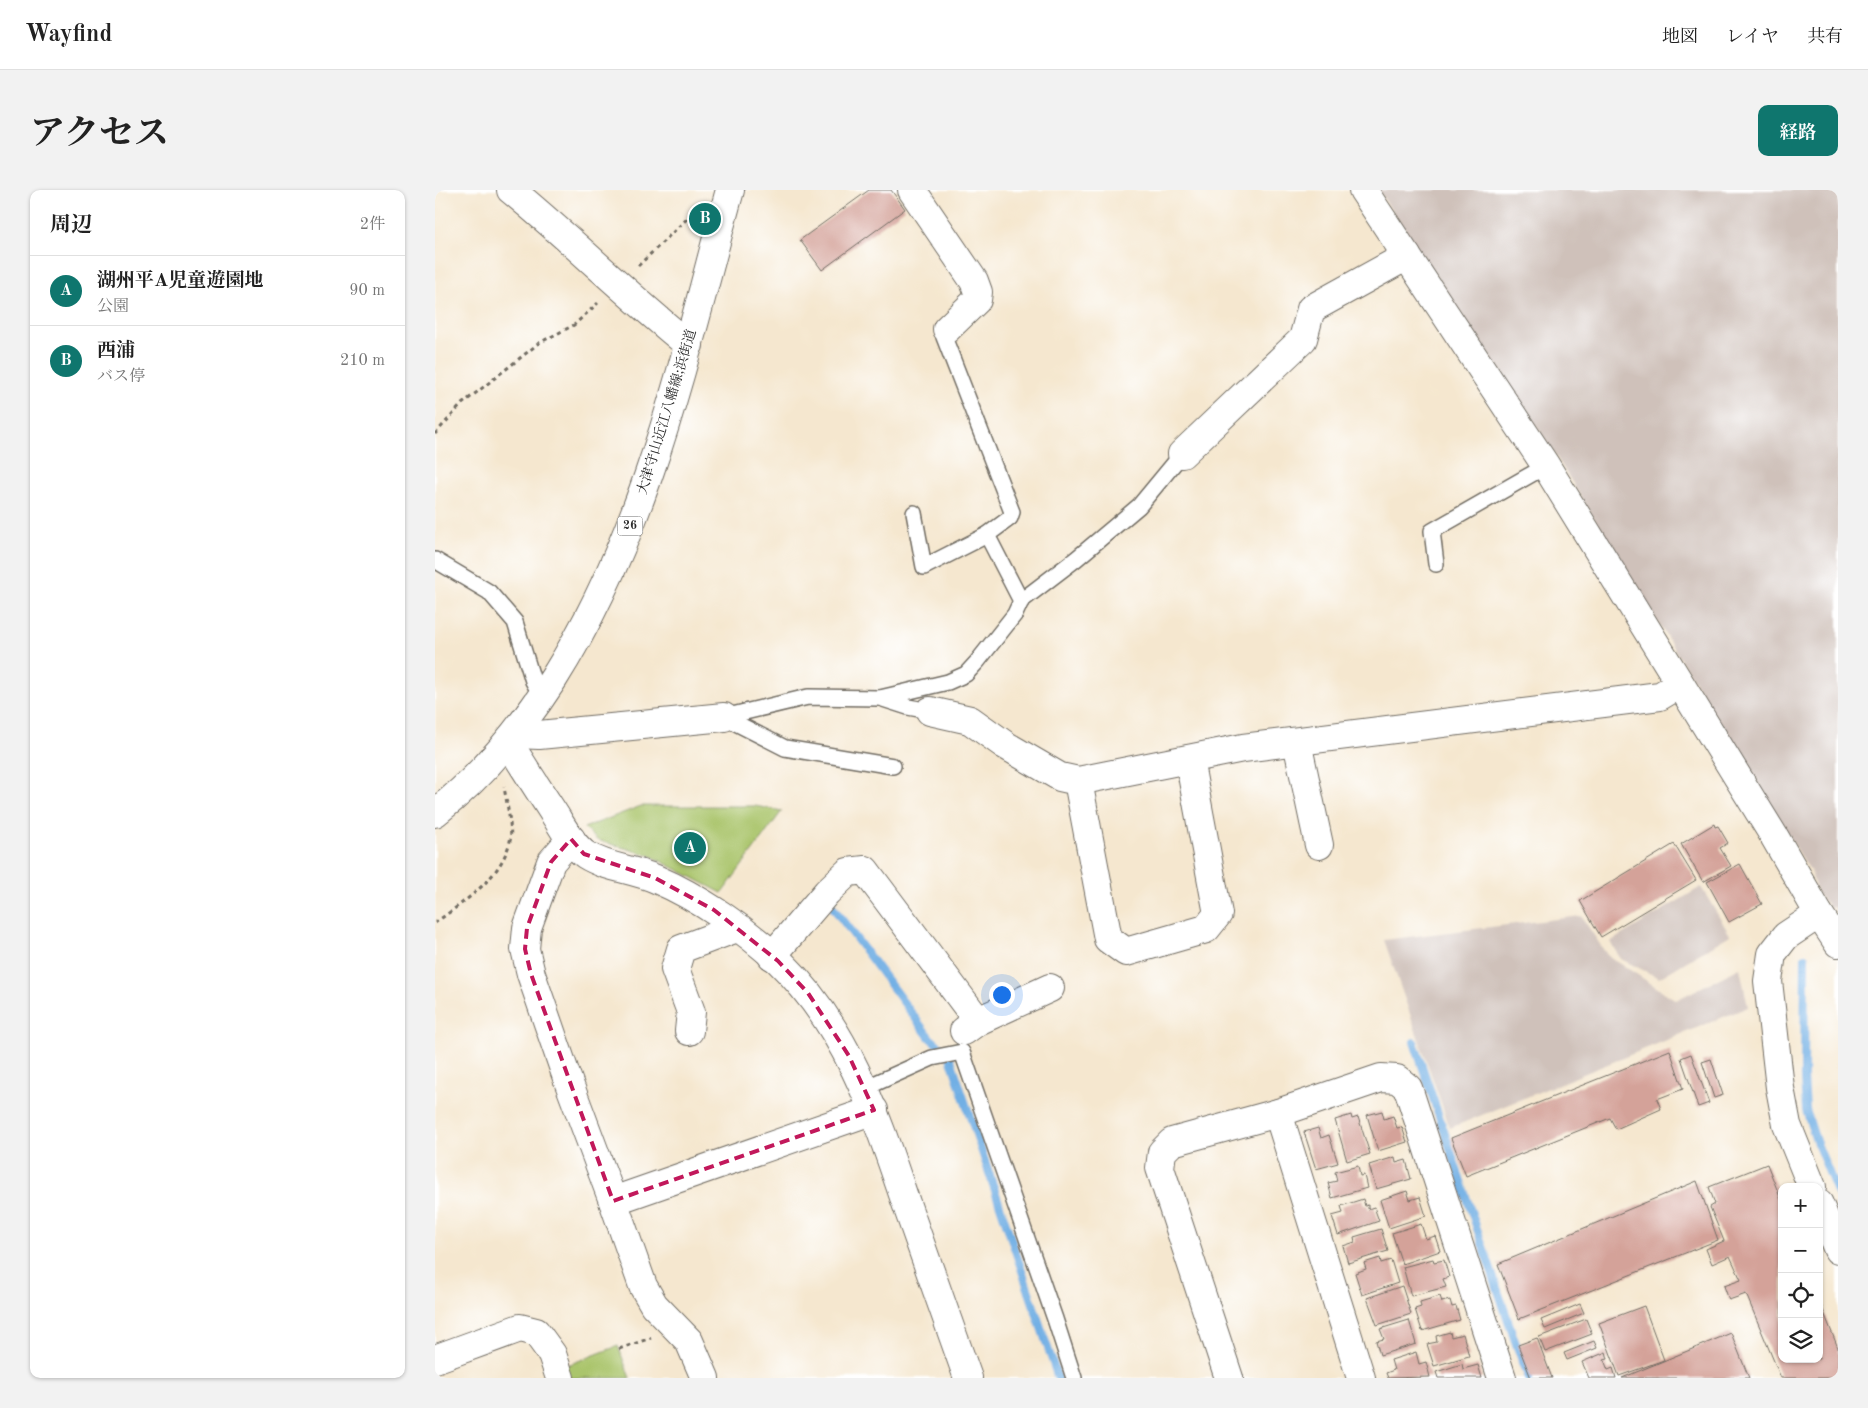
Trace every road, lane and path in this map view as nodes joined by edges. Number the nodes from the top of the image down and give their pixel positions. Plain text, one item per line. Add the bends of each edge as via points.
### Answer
1 (511, 190) edge
2 (730, 190) edge
3 (913, 190) edge
4 (1363, 190) edge
5 (701, 204) dead end
6 (1407, 256) junction
7 (619, 284) junction
8 (947, 329) joint
9 (689, 345) junction
10 (435, 434) edge
11 (1181, 454) joint
12 (1546, 466) junction
13 (915, 513) dead end
14 (987, 535) junction
15 (435, 560) edge
16 (1436, 564) dead end
17 (1021, 601) junction
18 (1680, 684) junction
19 (542, 697) junction
20 (880, 698) junction
21 (930, 711) joint
22 (723, 717) junction
23 (1297, 742) junction
24 (507, 745) junction
25 (1189, 759) junction
26 (893, 766) dead end
27 (1077, 781) junction
28 (438, 804) edge
29 (571, 839) junction
30 (1319, 845) dead end
31 (1819, 914) junction
32 (435, 923) edge
33 (737, 928) junction
34 (1838, 943) edge
35 (772, 956) junction
36 (1051, 988) dead end
37 (689, 1031) dead end
38 (869, 1099) junction
39 (1278, 1113) junction
40 (1810, 1183) edge
41 (613, 1201) junction
42 (1823, 1214) edge
43 (1838, 1250) edge
44 (435, 1359) edge
45 (560, 1378) edge
46 (705, 1378) edge
47 (968, 1378) edge
48 (1074, 1378) edge
49 (1229, 1378) edge
50 (1361, 1378) edge
51 (1502, 1378) edge

1 - 7 street
2 - 9 street, 大津守山近江八幡線;浜街道 / 26
3 - 8 street via 974,281 978,292 977,300
4 - 6 street
5 - 7 path
6 - 11 street via 1311,309 1303,339
6 - 12 street
7 - 9 street
7 - 10 path via 574,325 539,343 463,404
8 - 14 lane via 944,337 1012,512 1010,518
9 - 19 street, 大津守山近江八幡線;浜街道 / 26 via 633,520 608,579
11 - 17 lane via 1139,506
12 - 16 lane via 1432,530
12 - 18 street
13 - 14 lane via 924,567
14 - 17 lane
15 - 19 lane via 489,592 515,622 533,681
17 - 20 lane via 1015,614 966,674 948,682
18 - 23 street via 1660,696
18 - 31 street
19 - 24 street, 大津守山近江八幡線;浜街道 / 26
20 - 21 lane
20 - 22 lane via 808,697
21 - 27 street via 971,720 1005,745 1060,777
22 - 24 street via 539,735
22 - 26 lane via 785,748
23 - 25 street
23 - 30 street
24 - 28 street, 大津守山近江八幡線;浜街道 / 26 via 485,770
24 - 29 street
24 - 32 path via 502,776 511,840 499,866 480,890
25 - 27 street
25 - 27 street via 1219,914 1206,929 1125,952 1108,939
29 - 33 street via 585,854 604,864 655,878 714,910
29 - 41 street via 551,862 527,928 525,950 567,1078
31 - 34 street
31 - 40 street via 1786,936 1772,954 1767,981 1787,1125
33 - 35 street
33 - 37 street via 681,949 675,969 691,1012
35 - 36 street via 848,872 865,870 970,1026
35 - 38 street via 808,993 849,1056
38 - 41 street
38 - 47 street
38 - 48 lane via 932,1058 962,1052
39 - 49 street via 1172,1142 1163,1152 1160,1168
39 - 50 street
39 - 51 street via 1381,1078 1397,1079 1408,1088
41 - 46 street via 643,1286 654,1304 689,1341
42 - 43 street
44 - 45 street via 519,1328 537,1332 552,1354

